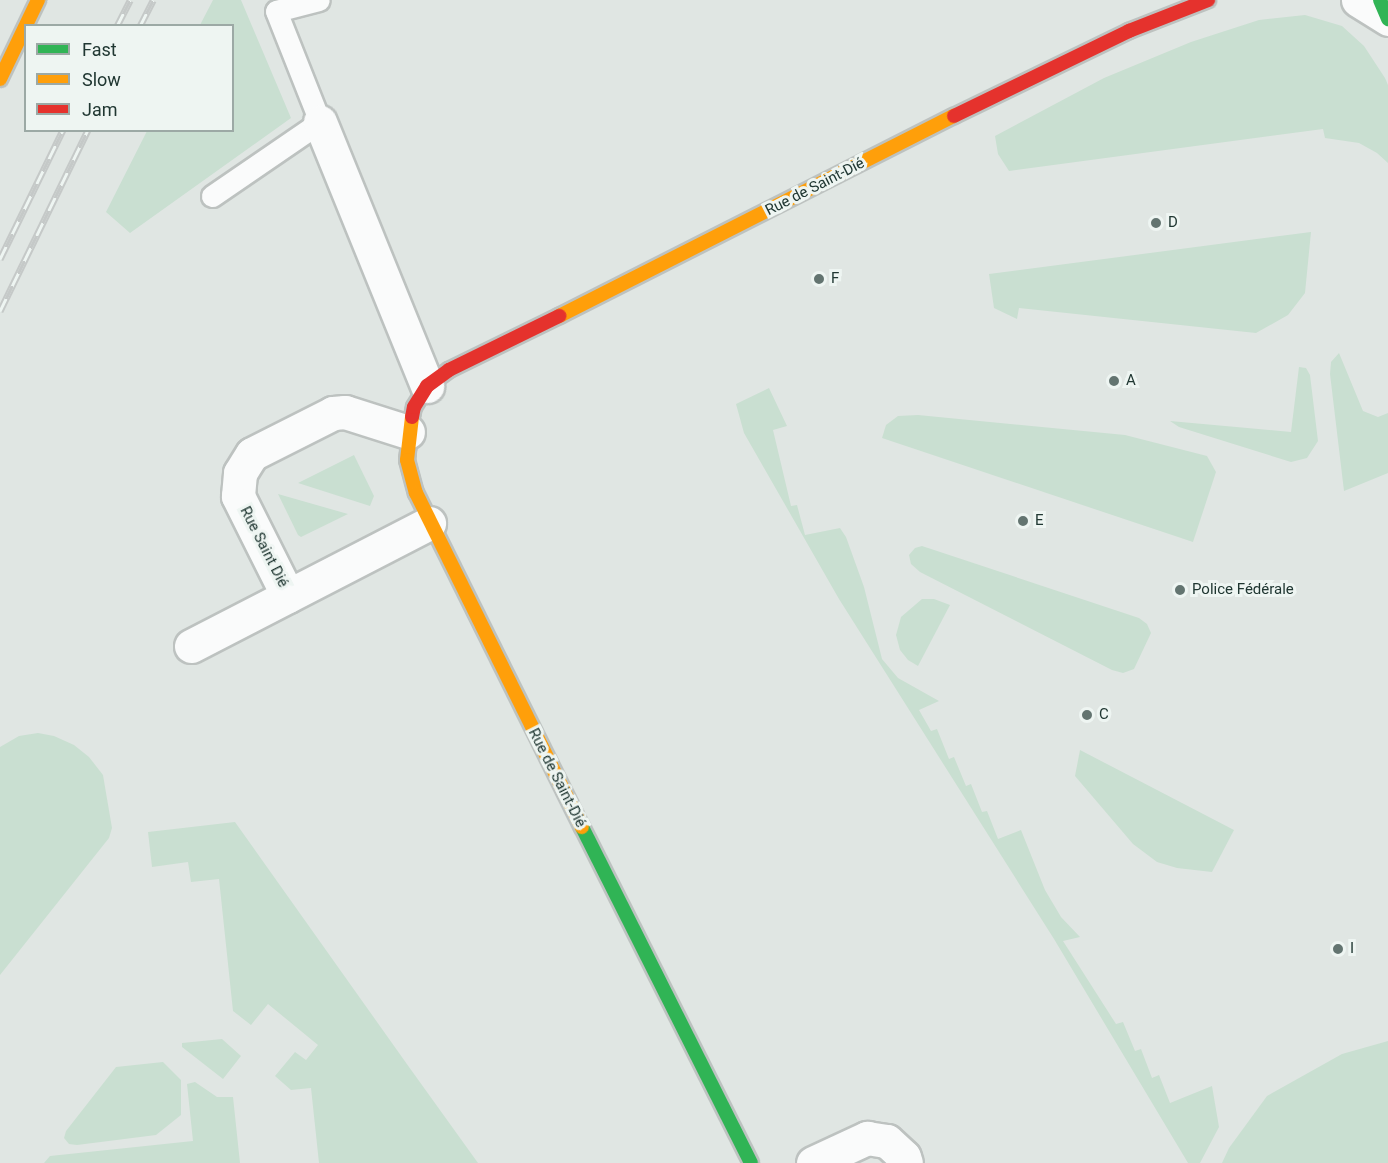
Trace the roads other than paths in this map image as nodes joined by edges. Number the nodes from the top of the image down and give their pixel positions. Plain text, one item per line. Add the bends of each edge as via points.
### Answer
1 (38, 0) edge
2 (319, 0) edge
3 (1208, 0) edge
4 (1358, 0) edge
5 (1380, 0) edge
6 (1388, 19) edge
7 (26, 24) edge
8 (24, 29) edge
9 (0, 79) edge
10 (320, 122) junction
11 (212, 196) dead end
12 (427, 386) junction
13 (408, 432) junction
14 (429, 523) junction
15 (288, 596) junction
16 (191, 646) dead end
17 (751, 1163) edge
18 (813, 1163) edge
19 (906, 1163) edge

1 - 7 street
2 - 10 lane via 276,11
3 - 12 street, Rue de Saint-Dié via 1129,31 978,104 449,369
4 - 6 street
5 - 6 street
8 - 9 street
10 - 11 lane
10 - 12 street
12 - 13 street, Rue de Saint-Dié via 414,407
13 - 14 street, Rue de Saint-Dié via 407,460
13 - 15 street, Rue Saint Dié via 345,412 333,413 252,454 240,473 238,496
14 - 15 street, Rue Saint Dié
14 - 17 street, Rue de Saint-Dié
15 - 16 street, Rue Saint Dié
18 - 19 street via 867,1138 887,1141

